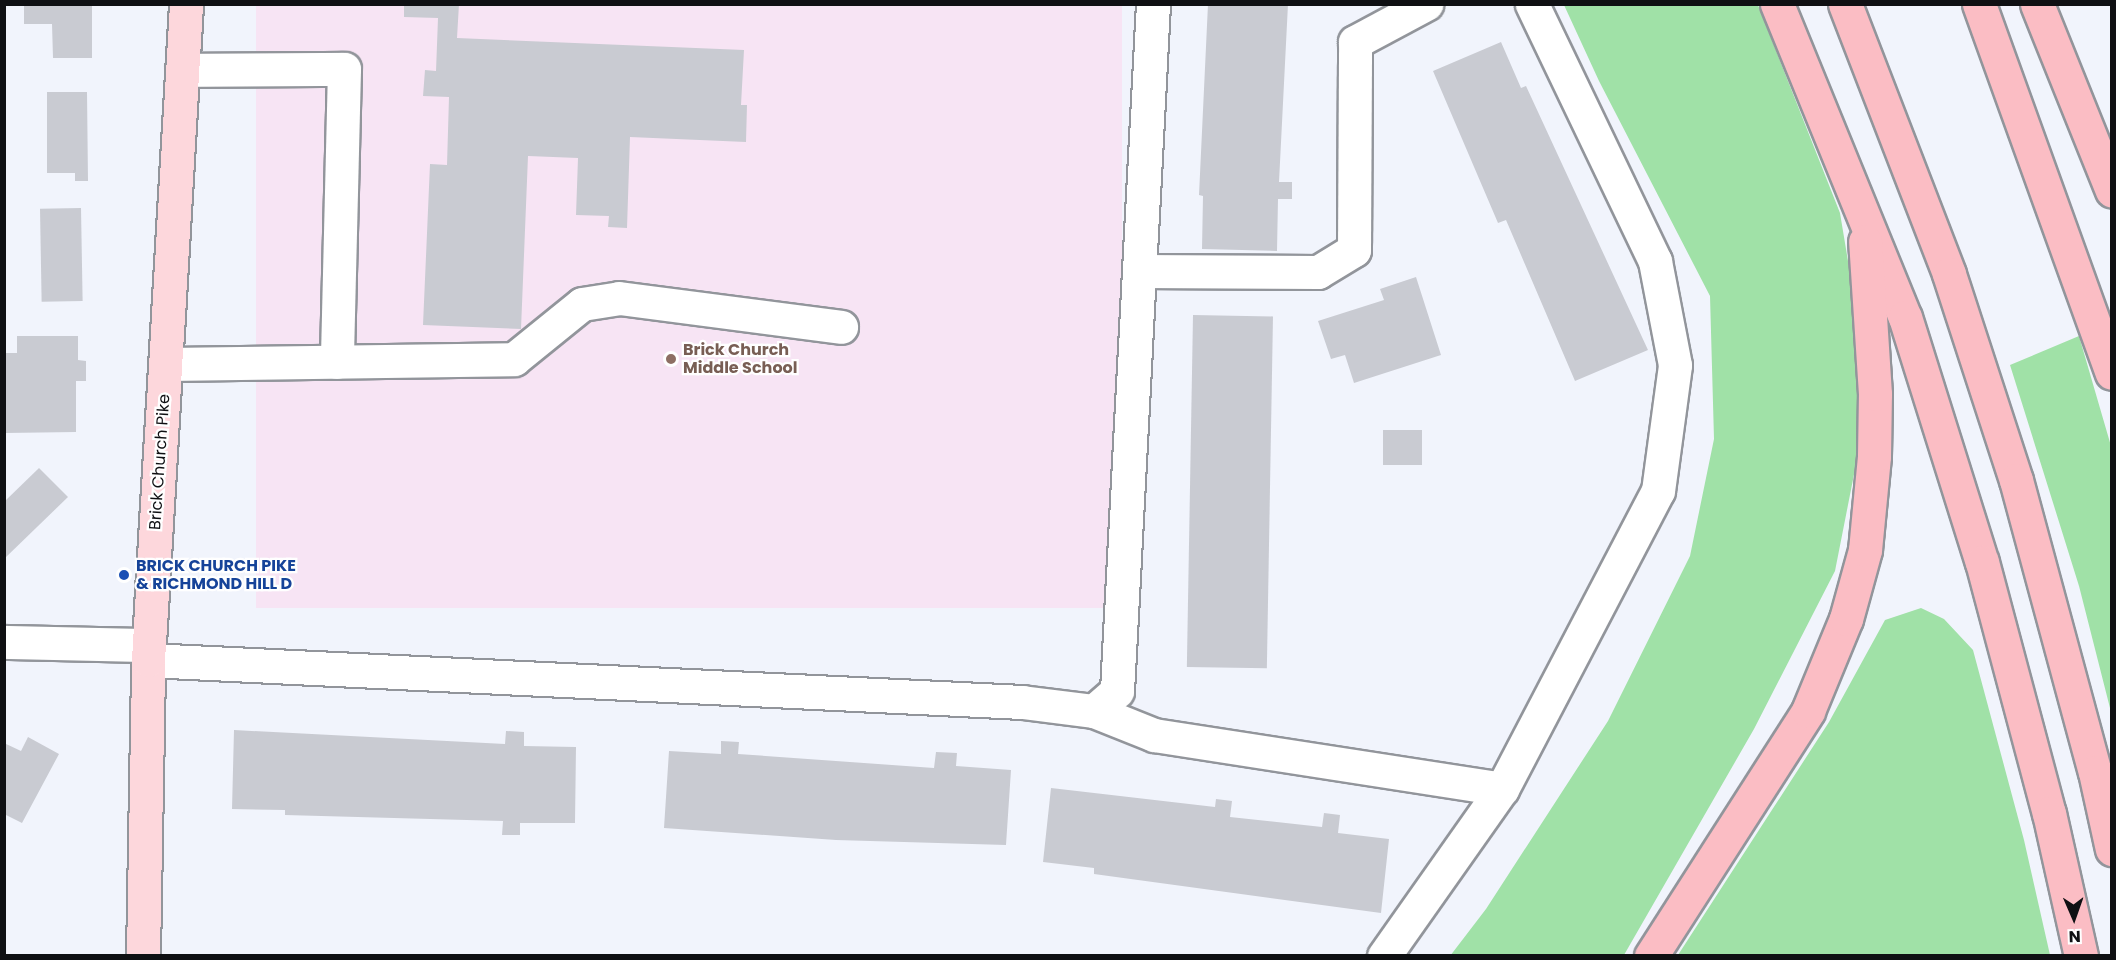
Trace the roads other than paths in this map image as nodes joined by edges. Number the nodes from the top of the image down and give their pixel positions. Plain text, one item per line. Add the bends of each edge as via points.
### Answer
1 (186, 4) edge
2 (1154, 4) edge
3 (1426, 4) edge
4 (1532, 4) edge
5 (1777, 4) edge
6 (1845, 4) edge
7 (1980, 4) edge
8 (2037, 4) edge
9 (182, 70) junction
10 (2112, 191) edge
11 (1863, 207) junction
12 (1139, 271) junction
13 (841, 327) dead end
14 (337, 362) junction
15 (166, 364) junction
16 (2112, 373) edge
17 (4, 642) edge
18 (148, 653) junction
19 (1095, 711) junction
20 (1502, 789) junction
21 (2112, 849) edge
22 (143, 956) edge
23 (1384, 956) edge
24 (1651, 956) edge
25 (2081, 956) edge

1 - 9 main road, Brick Church Pike
2 - 12 street
3 - 12 street via 1355,42 1354,250 1318,272
4 - 20 street via 1655,261 1675,365 1658,491
5 - 11 highway
6 - 21 highway via 1949,274 2012,469 2095,772
7 - 16 highway
8 - 10 highway
9 - 14 street via 344,69
9 - 15 main road, Brick Church Pike
11 - 24 highway via 1875,394 1874,456 1865,550 1846,619 1808,711
11 - 25 highway via 1905,317 1982,562 2049,813
12 - 19 street via 1117,691
13 - 14 street via 619,298 582,304 514,359
14 - 15 street
15 - 18 main road, Brick Church Pike
17 - 18 street
18 - 19 street via 1022,702
18 - 22 main road, Brick Church Pike
19 - 20 street via 1154,735
20 - 23 street

